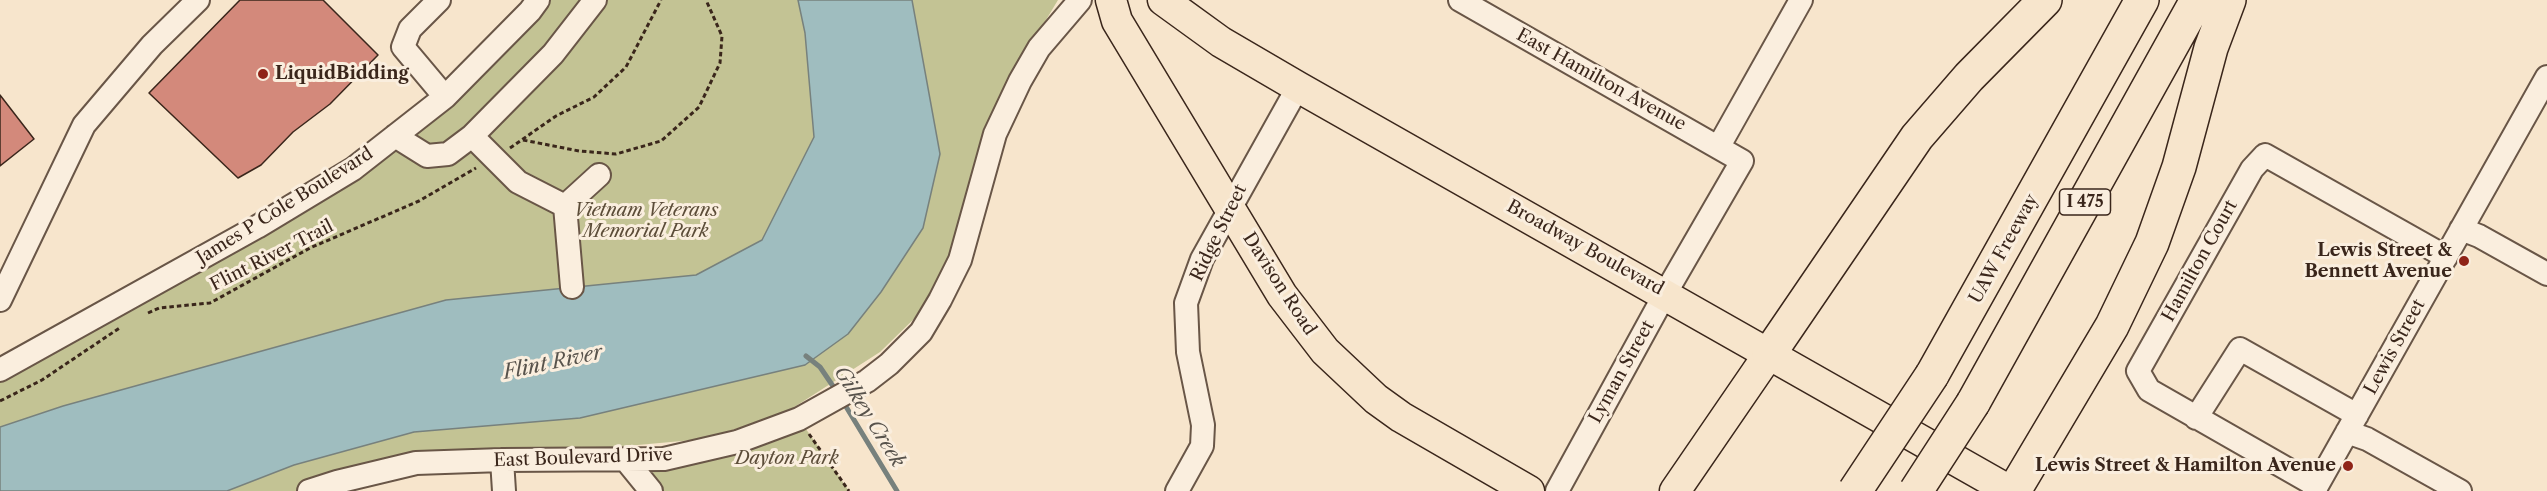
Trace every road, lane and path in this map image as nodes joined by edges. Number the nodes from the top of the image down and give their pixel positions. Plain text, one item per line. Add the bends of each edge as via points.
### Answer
1 (198, 0) edge
2 (439, 0) edge
3 (538, 0) edge
4 (595, 0) edge
5 (661, 0) edge
6 (706, 0) edge
7 (1080, 0) edge
8 (1111, 0) edge
9 (1163, 0) edge
10 (1460, 0) edge
11 (1801, 0) edge
12 (2044, 0) edge
13 (2142, 0) edge
14 (2197, 0) edge
15 (2229, 0) edge
16 (2547, 77) edge
17 (1298, 87) junction
18 (445, 97) junction
19 (395, 136) junction
20 (472, 136) junction
21 (523, 140) junction
22 (1719, 146) junction
23 (493, 158) junction
24 (1742, 160) joint
25 (599, 175) dead end
26 (565, 206) junction
27 (1230, 207) junction
28 (2461, 229) junction
29 (2446, 257) junction
30 (2547, 274) edge
31 (572, 287) dead end
32 (1665, 294) junction
33 (0, 300) edge
34 (144, 314) dead end
35 (127, 324) dead end
36 (1769, 354) junction
37 (0, 370) edge
38 (0, 401) edge
39 (808, 415) junction
40 (2196, 418) junction
41 (2352, 423) junction
42 (625, 459) junction
43 (502, 460) junction
44 (2315, 488) edge
45 (309, 491) edge
46 (504, 491) edge
47 (651, 491) edge
48 (849, 491) edge
49 (1177, 491) edge
50 (1529, 491) edge
51 (1557, 491) edge
52 (1675, 491) edge
53 (1855, 491) edge
54 (1916, 491) edge
55 (2012, 491) edge
56 (2460, 491) edge

1 - 33 street via 152,45 84,125
2 - 18 street via 410,29 403,47
3 - 18 street, James P Cole Boulevard
4 - 20 street via 553,54
5 - 21 path, Flint River Trail via 626,67 594,97 555,116
6 - 21 path via 722,36 720,63 699,107 661,141 616,154
7 - 39 street, East Boulevard Drive via 1039,48 1020,81 995,134 960,260 921,332 867,381
8 - 27 main road, Davison Road via 1117,21
9 - 17 main road, Broadway Boulevard via 1221,42
10 - 22 street, East Hamilton Avenue
11 - 22 street
12 - 36 highway via 1917,137
13 - 53 highway, UAW Freeway / I 475, bridge via 1932,375
14 - 54 highway, I 475, bridge via 1973,403
15 - 55 highway via 2152,243 2112,326
16 - 28 street, Lewis Street
17 - 27 street, Ridge Street
17 - 32 main road, Broadway Boulevard
18 - 19 street, James P Cole Boulevard
19 - 20 street via 427,156 448,154
19 - 37 street, James P Cole Boulevard via 353,169 257,227
20 - 23 street
21 - 23 path, Flint River Trail
22 - 24 street, East Hamilton Avenue
23 - 26 street via 518,182
23 - 34 path, Flint River Trail via 419,201 310,248 210,303 159,308
24 - 32 street, Lyman Street
25 - 26 street
26 - 31 street
27 - 49 street, Ridge Street via 1202,259 1186,303 1188,352 1203,425 1202,446
27 - 50 main road, Davison Road via 1302,324 1348,375 1427,433
28 - 29 street, Lewis Street
28 - 30 street
29 - 40 street, Hamilton Court via 2265,155 2252,169 2138,371 2149,390
29 - 41 street, Lewis Street
32 - 36 main road, Broadway Boulevard
32 - 51 street, Lyman Street
35 - 38 path via 42,380
36 - 52 main road
36 - 55 main road, Broadway Boulevard
39 - 42 street, East Boulevard Drive via 737,442 672,457
39 - 48 path
40 - 41 street via 2240,349
40 - 44 street
41 - 44 street, Lewis Street
41 - 56 street via 2367,439
42 - 43 street, East Boulevard Drive
42 - 47 street
43 - 45 street, East Boulevard Drive via 416,463
43 - 46 street

